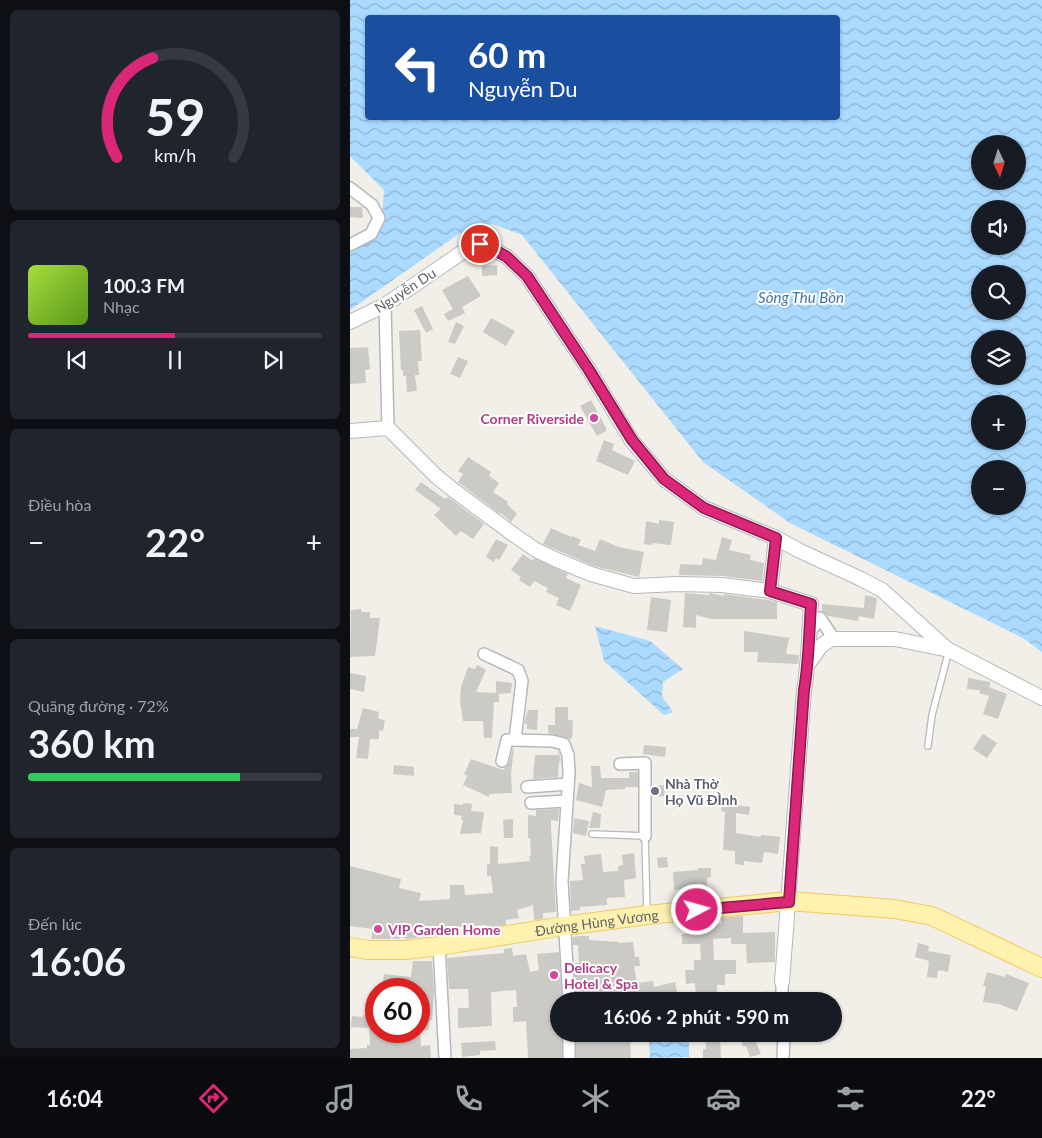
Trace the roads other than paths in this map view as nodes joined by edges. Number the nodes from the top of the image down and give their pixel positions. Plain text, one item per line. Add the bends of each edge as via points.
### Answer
1 (350, 188) edge
2 (350, 245) edge
3 (385, 305) junction
4 (350, 322) edge
5 (388, 428) junction
6 (350, 432) edge
7 (776, 538) junction
8 (770, 591) junction
9 (808, 633) junction
10 (834, 639) junction
11 (949, 650) junction
12 (484, 654) dead end
13 (808, 664) junction
14 (1042, 698) edge
15 (515, 740) junction
16 (928, 746) dead end
17 (502, 761) dead end
18 (620, 764) dead end
19 (568, 784) junction
20 (527, 787) dead end
21 (567, 801) junction
22 (531, 803) dead end
23 (592, 834) dead end
24 (645, 836) junction
25 (789, 902) junction
26 (647, 915) junction
27 (564, 926) junction
28 (439, 946) junction
29 (350, 947) edge
30 (1042, 968) edge
31 (782, 982) joint
32 (568, 992) edge
33 (782, 992) edge
34 (569, 1042) edge
35 (784, 1042) edge
36 (445, 1058) edge
37 (569, 1058) edge
38 (783, 1058) edge

1 - 2 street via 372,205 380,218 371,234
3 - 4 street, Nguyễn Du
3 - 5 street
3 - 7 street, Nguyễn Du via 461,253 480,244 507,257 527,276 632,440 664,479 704,508
5 - 6 street
5 - 8 street via 452,490 514,536 565,564 634,586 722,585
7 - 8 street
7 - 11 street via 882,590
8 - 9 street via 811,604
9 - 10 street via 820,618
9 - 13 street
10 - 11 street via 896,639
10 - 13 street via 821,646
11 - 14 street
11 - 16 lane via 932,715
12 - 15 street via 521,674
13 - 25 street
15 - 17 street via 507,740
15 - 19 street via 564,744 568,755
18 - 24 street via 645,763
19 - 20 street
19 - 21 street
21 - 22 street
21 - 27 street via 562,882
23 - 24 lane
24 - 26 lane
25 - 26 main road, Đường Hùng Vương
25 - 30 main road, Đường Hùng Vương via 895,909 932,916
25 - 31 street
26 - 27 main road, Đường Hùng Vương
27 - 28 main road, Đường Hùng Vương
27 - 32 street
28 - 29 main road, Đường Hùng Vương via 405,950
28 - 36 street
31 - 33 street
34 - 37 street
35 - 38 street

